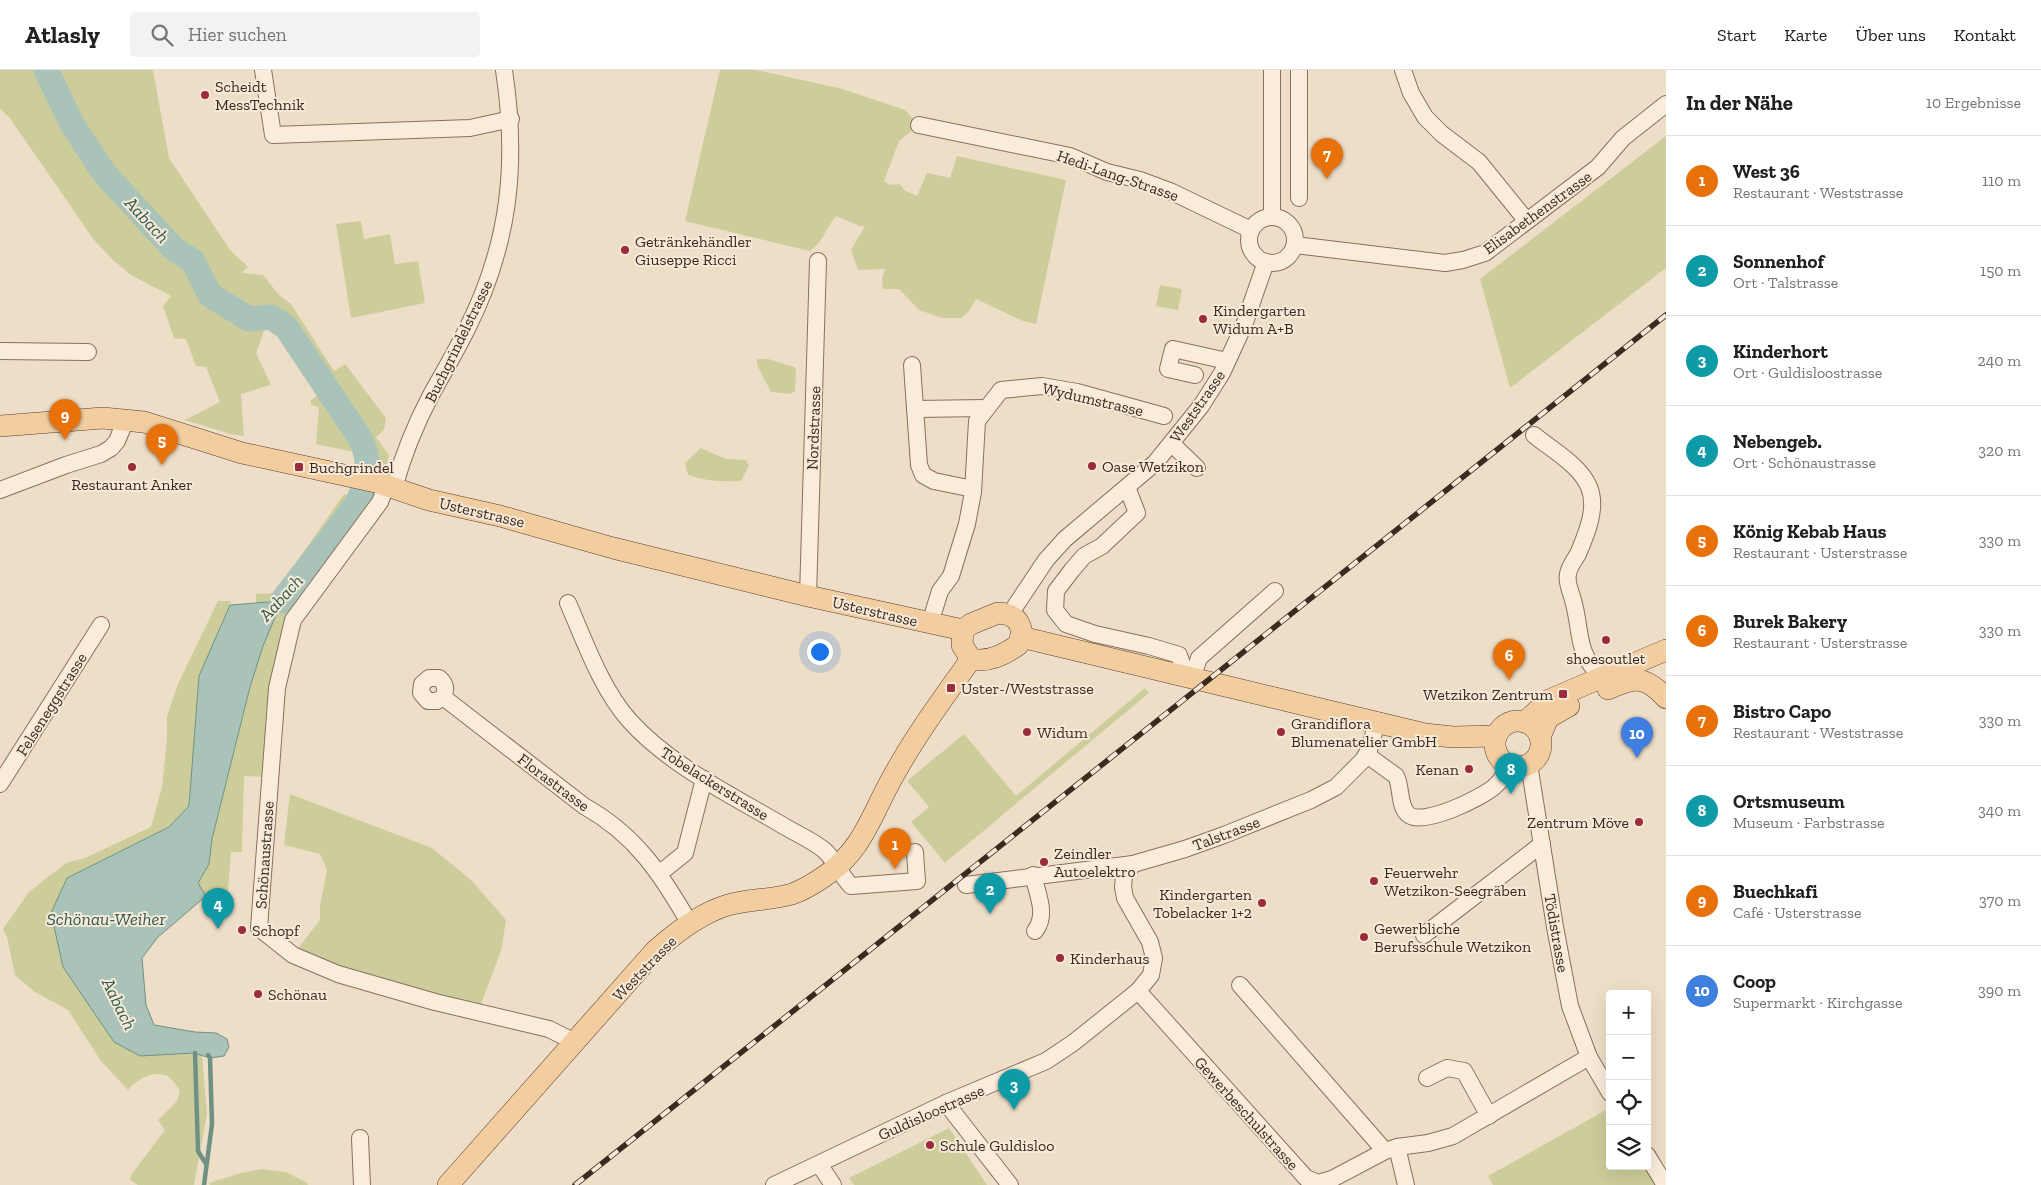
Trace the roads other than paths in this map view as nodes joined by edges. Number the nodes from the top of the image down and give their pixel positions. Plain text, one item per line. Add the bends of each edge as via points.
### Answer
1 (263, 70) edge
2 (504, 70) edge
3 (1272, 70) edge
4 (1299, 70) edge
5 (1403, 70) edge
6 (1666, 104) edge
7 (511, 119) junction
8 (919, 125) dead end
9 (1299, 198) dead end
10 (1272, 216) junction
11 (1526, 220) junction
12 (1252, 230) junction
13 (1295, 245) junction
14 (818, 261) dead end
15 (1266, 262) junction
16 (0, 352) edge
17 (88, 352) dead end
18 (1227, 361) junction
19 (912, 364) dead end
20 (1195, 374) dead end
21 (915, 408) junction
22 (986, 408) junction
23 (1164, 416) dead end
24 (126, 419) junction
25 (0, 426) edge
26 (1534, 435) dead end
27 (1172, 444) junction
28 (1197, 468) dead end
29 (1127, 487) junction
30 (973, 489) junction
31 (0, 490) edge
32 (384, 490) junction
33 (1275, 591) dead end
34 (808, 596) junction
35 (568, 603) dead end
36 (1010, 614) junction
37 (930, 623) junction
38 (101, 624) dead end
39 (963, 630) junction
40 (1021, 637) junction
41 (1666, 650) edge
42 (971, 659) junction
43 (1189, 677) junction
44 (1602, 677) junction
45 (443, 697) dead end
46 (1666, 698) edge
47 (1377, 722) junction
48 (1525, 722) junction
49 (1496, 736) junction
50 (1540, 738) junction
51 (1366, 755) junction
52 (1519, 765) junction
53 (704, 779) junction
54 (0, 784) edge
55 (1542, 844) junction
56 (915, 852) dead end
57 (1133, 864) junction
58 (837, 867) junction
59 (660, 873) junction
60 (1033, 875) junction
61 (966, 885) dead end
62 (690, 924) junction
63 (1035, 931) dead end
64 (1424, 935) dead end
65 (1240, 985) dead end
66 (1138, 991) junction
67 (575, 1042) junction
68 (1589, 1057) junction
69 (1427, 1078) dead end
70 (1606, 1086) edge
71 (946, 1103) junction
72 (1489, 1116) junction
73 (360, 1138) dead end
74 (1391, 1149) junction
75 (1651, 1162) edge
76 (818, 1164) junction
77 (362, 1185) edge
78 (448, 1185) edge
79 (774, 1185) edge
80 (833, 1185) edge
81 (1010, 1185) edge
82 (1406, 1185) edge
83 (1665, 1185) edge

1 - 7 street via 273,134 470,128
2 - 7 street, Buchgrindelstrasse
3 - 10 street
4 - 9 street
5 - 11 street via 1411,93 1425,117 1479,162
6 - 11 street, Elisabethenstrasse via 1623,138 1598,167
7 - 32 street, Buchgrindelstrasse via 509,193 490,277 400,464
8 - 12 street, Hedi-Lang-Strasse via 1070,156 1107,172 1172,192
10 - 12 street via 1256,223
10 - 13 street via 1280,218 1293,229
11 - 13 street, Elisabethenstrasse via 1485,252 1445,263
12 - 15 street via 1249,237 1253,253
13 - 15 street via 1284,259
14 - 34 street, Nordstrasse
15 - 18 street, Weststrasse via 1244,325
16 - 17 street
18 - 20 street via 1173,349 1168,369
18 - 27 street, Weststrasse via 1201,406
19 - 21 street
21 - 22 street
21 - 30 street via 919,465 923,475 934,481
22 - 23 street, Wydumstrasse via 1001,390 1042,386 1077,392
22 - 30 street, Wydumstrasse via 977,421
24 - 25 main road, Usterstrasse via 82,418
24 - 31 street via 117,442 101,454
24 - 32 main road, Usterstrasse via 164,427 262,459 352,477
26 - 44 street via 1576,468 1590,491 1589,524 1567,577 1581,648
27 - 28 street
27 - 29 street, Weststrasse
29 - 36 street, Weststrasse via 1065,539 1046,560
29 - 43 street via 1137,513 1102,546 1084,556 1072,570 1056,591 1055,610 1066,624 1178,656
30 - 37 street, Wydumstrasse via 967,524 951,576 940,591
32 - 34 main road, Usterstrasse via 500,516 613,548
32 - 67 street, Schönaustrasse via 293,620 277,688 259,928 293,955 338,974 435,1002 549,1029
33 - 43 street via 1199,658
34 - 37 main road, Usterstrasse
35 - 53 street, Tobelackerstrasse via 605,682 628,719 658,746
36 - 39 main road via 986,617
36 - 40 main road via 1020,625
37 - 39 main road, Usterstrasse
38 - 54 street, Felseneggstrasse
39 - 42 main road via 962,645
40 - 42 main road via 1018,645 996,657 980,661
40 - 43 main road
41 - 44 main road
42 - 58 main road, Weststrasse via 906,754 866,833
43 - 47 main road
44 - 48 main road via 1549,700
45 - 59 street, Florastrasse via 584,806 614,825
46 - 50 main road via 1647,682 1627,680 1554,714 1545,724
47 - 49 main road via 1435,736
47 - 51 street, Talstrasse
48 - 49 main road via 1504,725
48 - 50 main road via 1537,730
49 - 52 main road via 1496,750 1503,762
50 - 52 main road via 1538,755
51 - 52 street via 1396,776 1404,810 1418,818 1446,811 1480,796
51 - 57 street, Talstrasse via 1343,781 1320,795 1218,838
52 - 55 street, Tödistrasse
53 - 58 street, Tobelackerstrasse via 825,850
53 - 59 street via 685,853
55 - 64 street
55 - 68 street, Tödistrasse via 1570,1006
56 - 58 street, Tobelackerstrasse via 917,881 851,886
57 - 60 street, Talstrasse
57 - 66 street, Guldisloostrasse via 1124,876 1125,898 1150,942 1154,958 1151,975
58 - 62 main road, Weststrasse via 792,894 726,906
59 - 62 street, Florastrasse
60 - 61 street, Talstrasse
60 - 63 street via 1043,916
62 - 67 main road, Weststrasse via 655,951
65 - 74 street
66 - 71 street, Guldisloostrasse via 1046,1061
66 - 74 street, Gewerbeschulstrasse via 1306,1178 1318,1183 1332,1179
67 - 78 main road, Weststrasse
68 - 70 street, Tödistrasse
68 - 72 street, Gewerbeschulstrasse
69 - 72 street via 1447,1068 1464,1071
71 - 76 street, Guldisloostrasse
71 - 81 street
72 - 74 street, Gewerbeschulstrasse via 1453,1136
73 - 77 street
74 - 82 street
75 - 83 street
76 - 79 street, Guldisloostrasse
76 - 80 street

